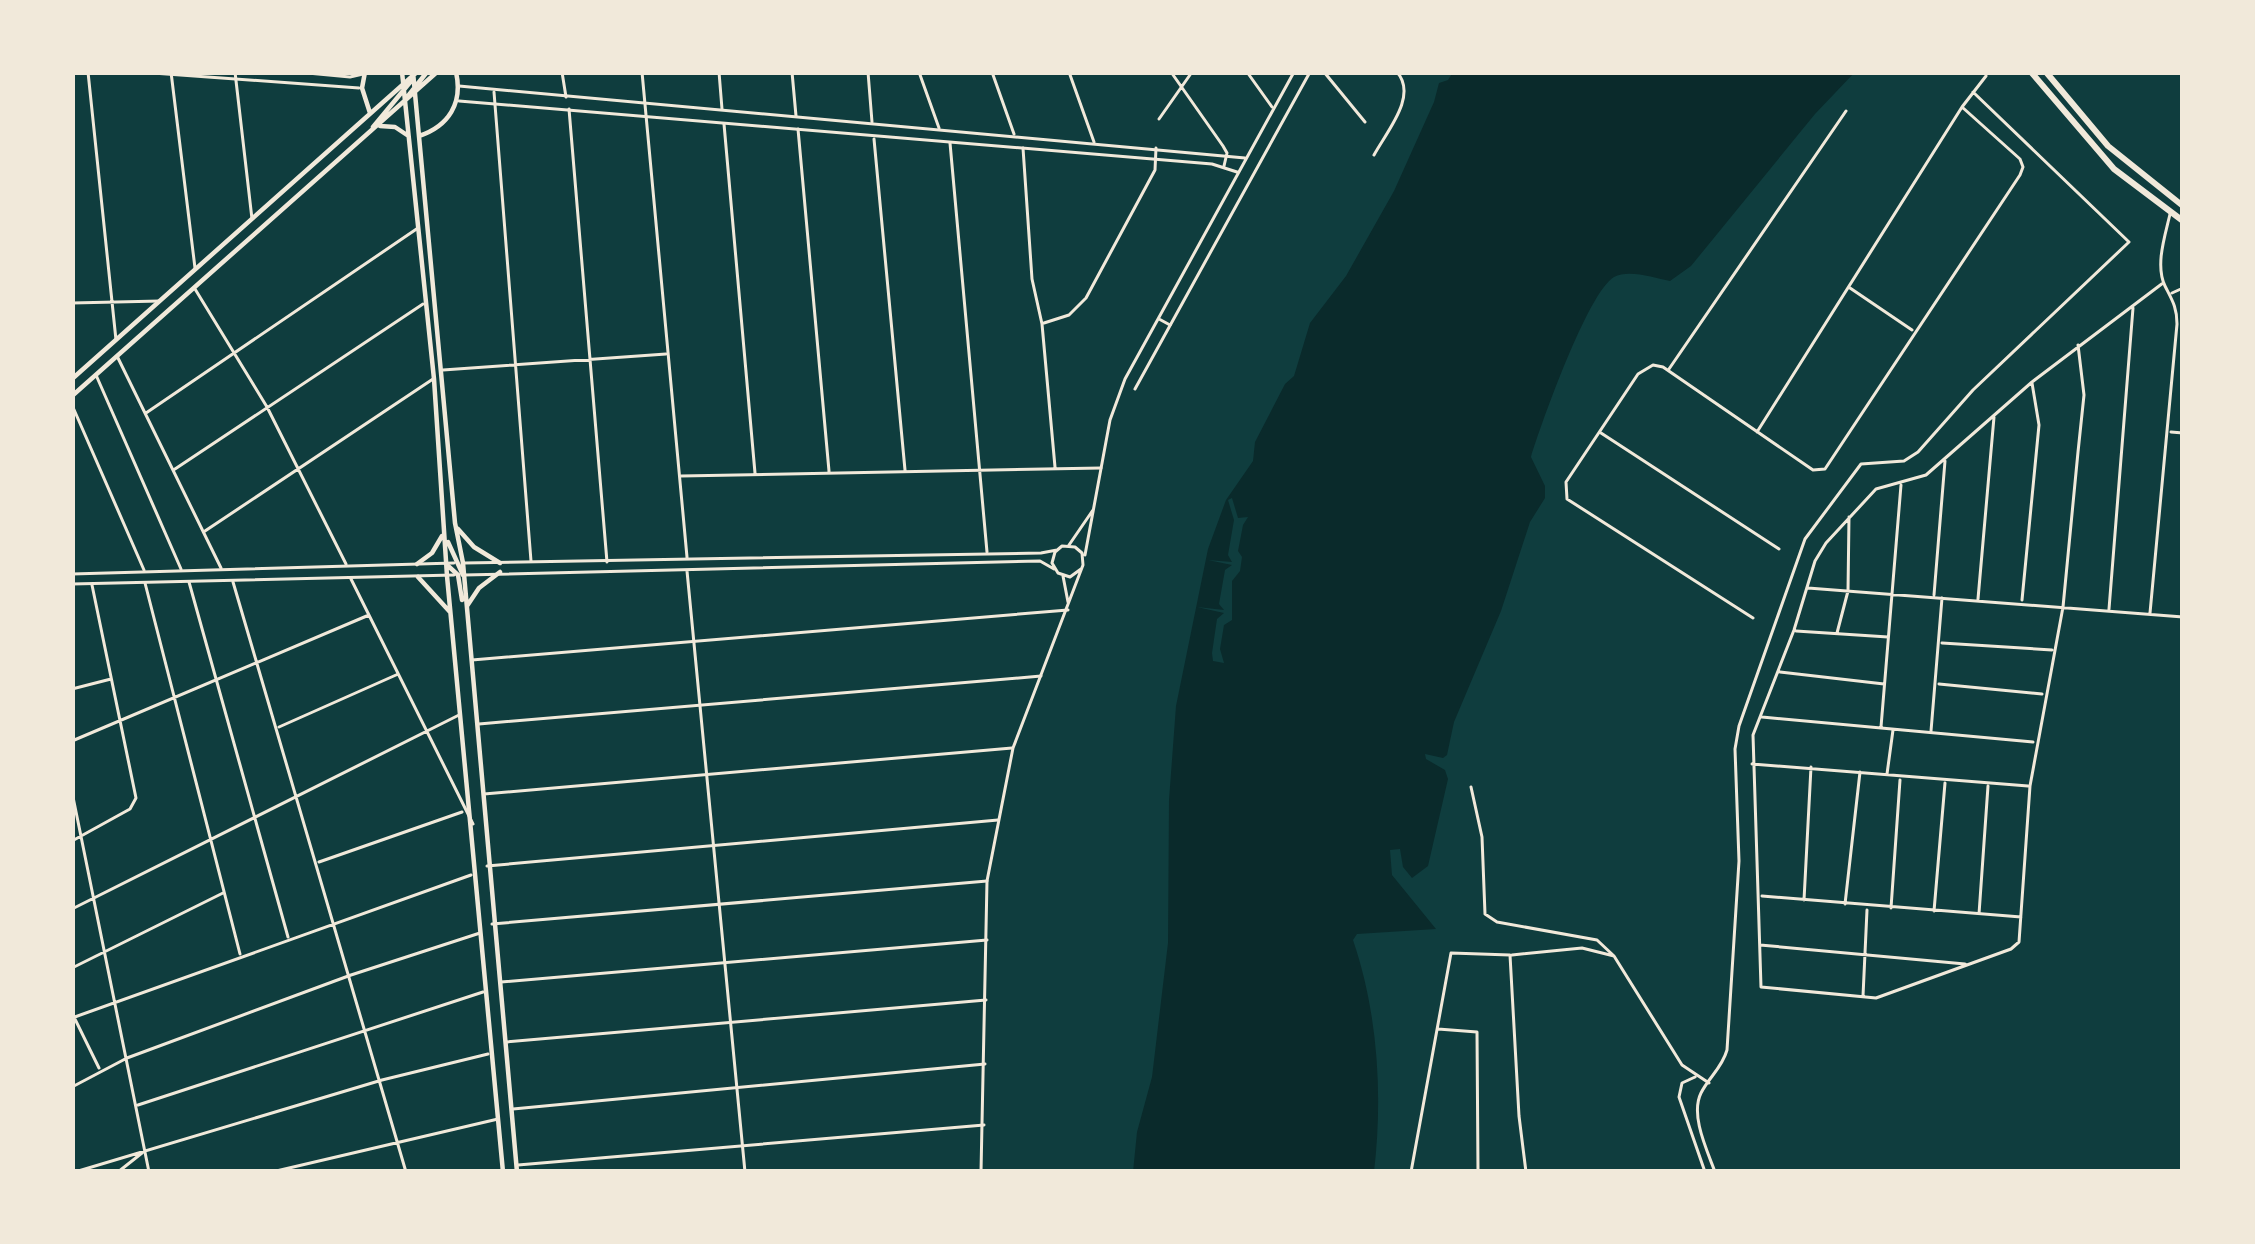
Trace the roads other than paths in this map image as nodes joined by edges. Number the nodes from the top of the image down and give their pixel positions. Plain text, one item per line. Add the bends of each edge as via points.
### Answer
1 (88, 72) edge
2 (139, 72) edge
3 (235, 72) edge
4 (297, 72) edge
5 (402, 72) edge
6 (427, 72) edge
7 (437, 72) edge
8 (456, 72) edge
9 (562, 72) edge
10 (642, 72) edge
11 (719, 72) edge
12 (792, 72) edge
13 (868, 72) edge
14 (919, 72) edge
15 (992, 72) edge
16 (1069, 72) edge
17 (1172, 72) edge
18 (1192, 72) edge
19 (1247, 72) edge
20 (1294, 72) edge
21 (1310, 72) edge
22 (1324, 72) edge
23 (1397, 72) edge
24 (2031, 72) edge
25 (2046, 72) edge
26 (317, 73) edge
27 (365, 73) edge
28 (414, 73) edge
29 (171, 74) edge
30 (1985, 76) dead end
31 (235, 80) junction
32 (403, 84) junction
33 (459, 86) junction
34 (1182, 86) junction
35 (362, 88) junction
36 (414, 89) junction
37 (494, 90) junction
38 (1973, 92) junction
39 (404, 93) junction
40 (556, 97) junction
41 (566, 98) junction
42 (457, 101) junction
43 (495, 101) junction
44 (405, 102) junction
45 (645, 104) junction
46 (1962, 106) junction
47 (555, 107) junction
48 (569, 109) junction
49 (1274, 109) junction
50 (722, 111) junction
51 (1846, 111) dead end
52 (370, 114) junction
53 (644, 114) junction
54 (751, 114) junction
55 (796, 118) junction
56 (1159, 119) dead end
57 (723, 122) junction
58 (1365, 122) dead end
59 (750, 124) junction
60 (872, 124) junction
61 (380, 126) junction
62 (799, 128) junction
63 (939, 130) junction
64 (370, 132) junction
65 (975, 133) junction
66 (874, 135) junction
67 (1014, 135) junction
68 (419, 136) junction
69 (410, 137) junction
70 (950, 142) junction
71 (1094, 142) junction
72 (971, 144) junction
73 (1023, 148) junction
74 (1156, 148) junction
75 (1226, 153) junction
76 (1374, 155) dead end
77 (1245, 158) junction
78 (1156, 160) junction
79 (1224, 166) junction
80 (1237, 172) junction
81 (2183, 206) edge
82 (2170, 212) junction
83 (252, 221) junction
84 (2183, 221) edge
85 (419, 227) junction
86 (196, 270) junction
87 (2163, 283) junction
88 (1849, 287) junction
89 (2183, 288) edge
90 (194, 289) junction
91 (2170, 294) junction
92 (112, 301) junction
93 (160, 301) junction
94 (72, 303) edge
95 (425, 303) junction
96 (2133, 307) junction
97 (2180, 309) edge
98 (1157, 318) junction
99 (1042, 324) junction
100 (1170, 325) junction
101 (1915, 332) junction
102 (116, 342) junction
103 (2078, 345) junction
104 (235, 352) junction
105 (666, 354) junction
106 (117, 356) junction
107 (588, 361) junction
108 (515, 367) junction
109 (442, 370) junction
110 (1668, 370) junction
111 (96, 375) junction
112 (72, 379) edge
113 (434, 379) junction
114 (2032, 382) junction
115 (1135, 389) dead end
116 (72, 396) edge
117 (72, 405) edge
118 (267, 407) junction
119 (146, 413) junction
120 (1994, 413) junction
121 (1599, 432) junction
122 (1757, 432) junction
123 (2169, 432) junction
124 (2183, 434) edge
125 (1945, 459) junction
126 (1055, 468) junction
127 (1101, 468) junction
128 (175, 469) junction
129 (981, 469) junction
130 (298, 471) junction
131 (905, 471) junction
132 (830, 473) junction
133 (755, 475) junction
134 (679, 476) junction
135 (1901, 483) junction
136 (1096, 503) junction
137 (1849, 516) junction
138 (454, 524) junction
139 (445, 525) junction
140 (205, 531) junction
141 (1069, 545) junction
142 (1779, 549) dead end
143 (1057, 550) junction
144 (988, 554) junction
145 (687, 559) junction
146 (532, 562) junction
147 (607, 562) junction
148 (446, 563) junction
149 (459, 563) junction
150 (500, 563) junction
151 (417, 564) junction
152 (347, 566) junction
153 (1082, 566) junction
154 (221, 569) junction
155 (1054, 569) junction
156 (687, 570) junction
157 (182, 571) junction
158 (144, 572) junction
159 (500, 572) junction
160 (72, 574) edge
161 (460, 575) junction
162 (447, 576) junction
163 (1063, 576) junction
164 (418, 577) junction
165 (350, 578) junction
166 (188, 581) junction
167 (233, 581) junction
168 (145, 583) junction
169 (72, 584) edge
170 (92, 584) junction
171 (1806, 588) junction
172 (1848, 591) junction
173 (1893, 594) junction
174 (1934, 597) junction
175 (1942, 598) junction
176 (1978, 600) junction
177 (2022, 604) junction
178 (2063, 607) junction
179 (2109, 609) junction
180 (1068, 610) junction
181 (465, 611) junction
182 (451, 612) junction
183 (2150, 614) junction
184 (369, 615) junction
185 (2183, 617) edge
186 (1753, 618) dead end
187 (1794, 630) junction
188 (1837, 633) junction
189 (1889, 637) junction
190 (695, 643) junction
191 (1939, 643) junction
192 (2054, 650) junction
193 (470, 661) junction
194 (257, 662) junction
195 (1778, 671) junction
196 (398, 674) junction
197 (1041, 676) junction
198 (112, 679) junction
199 (216, 680) junction
200 (1885, 684) junction
201 (1935, 684) junction
202 (72, 689) edge
203 (2044, 694) junction
204 (174, 697) junction
205 (701, 706) junction
206 (461, 715) junction
207 (1760, 717) junction
208 (122, 718) junction
209 (477, 724) junction
210 (277, 728) junction
211 (1881, 728) junction
212 (1893, 730) junction
213 (426, 733) junction
214 (1930, 733) junction
215 (72, 741) edge
216 (2036, 743) junction
217 (1012, 748) junction
218 (1752, 764) junction
219 (1810, 767) junction
220 (1860, 772) junction
221 (708, 776) junction
222 (1887, 776) junction
223 (1900, 777) junction
224 (1946, 780) junction
225 (1988, 783) junction
226 (2030, 786) junction
227 (1471, 787) dead end
228 (72, 792) edge
229 (482, 794) junction
230 (297, 797) junction
231 (464, 811) junction
232 (255, 818) junction
233 (998, 820) junction
234 (473, 824) junction
235 (81, 836) junction
236 (211, 840) junction
237 (72, 841) edge
238 (714, 846) junction
239 (317, 863) junction
240 (487, 866) junction
241 (476, 873) junction
242 (987, 881) junction
243 (224, 892) junction
244 (1760, 896) junction
245 (94, 898) junction
246 (1804, 902) junction
247 (720, 906) junction
248 (1844, 906) junction
249 (1868, 908) junction
250 (72, 909) edge
251 (1891, 910) junction
252 (1934, 913) junction
253 (1979, 916) junction
254 (2023, 917) junction
255 (334, 922) junction
256 (492, 924) junction
257 (481, 933) junction
258 (288, 939) junction
259 (987, 940) junction
260 (1760, 945) junction
261 (104, 952) junction
262 (1865, 954) junction
263 (1510, 955) junction
264 (241, 956) junction
265 (1613, 956) junction
266 (725, 964) junction
267 (1967, 964) junction
268 (72, 968) edge
269 (351, 975) junction
270 (499, 982) junction
271 (487, 991) junction
272 (1863, 998) junction
273 (986, 1000) junction
274 (116, 1001) junction
275 (72, 1016) edge
276 (731, 1025) junction
277 (1437, 1028) junction
278 (367, 1029) junction
279 (504, 1042) junction
280 (492, 1053) junction
281 (127, 1058) junction
282 (985, 1064) junction
283 (100, 1070) junction
284 (1697, 1076) junction
285 (382, 1080) junction
286 (1709, 1083) junction
287 (736, 1085) junction
288 (72, 1087) edge
289 (136, 1105) junction
290 (511, 1109) junction
291 (499, 1119) junction
292 (984, 1125) junction
293 (398, 1141) junction
294 (742, 1146) junction
295 (143, 1152) junction
296 (517, 1169) edge
297 (75, 1172) edge
298 (118, 1172) edge
299 (148, 1172) edge
300 (272, 1172) edge
301 (406, 1172) edge
302 (503, 1172) edge
303 (745, 1172) edge
304 (981, 1172) edge
305 (1411, 1172) edge
306 (1478, 1172) edge
307 (1526, 1172) edge
308 (1705, 1172) edge
309 (1714, 1172) edge

1 - 92 street
2 - 29 street
3 - 31 street
4 - 26 street
5 - 32 main road
6 - 36 main road
7 - 36 main road
8 - 33 main road
9 - 41 street
10 - 45 street
11 - 50 street
12 - 55 street
13 - 60 street
14 - 63 street
15 - 67 street
16 - 71 street
17 - 34 street
18 - 34 street
19 - 49 street
20 - 49 street
21 - 100 street
22 - 58 street
23 - 76 street via 1406,95
24 - 82 highway via 2100,155
25 - 81 highway via 2108,146
26 - 27 street
27 - 35 main road
28 - 32 main road
28 - 36 main road
28 - 39 main road
29 - 31 street
29 - 86 street
30 - 38 street
31 - 35 street
31 - 83 street
32 - 39 main road
32 - 52 main road
33 - 37 street
33 - 42 main road
34 - 56 street
34 - 75 street
35 - 52 main road
36 - 44 main road
36 - 68 main road
37 - 40 street
37 - 43 street
38 - 46 street
38 - 286 street via 2129,242 1918,452 1861,464 1804,539 1739,726 1732,1000 1725,1059
39 - 44 main road
39 - 64 main road
40 - 41 street
40 - 47 street
41 - 45 street
42 - 43 street
42 - 68 main road via 442,124
43 - 47 street
43 - 108 street
44 - 61 main road
44 - 69 main road
45 - 50 street
45 - 53 street
46 - 88 street
46 - 101 street via 2023,166
47 - 48 street
48 - 53 street
48 - 107 street
49 - 77 street
50 - 54 street
51 - 110 street
52 - 83 main road
53 - 57 street
53 - 105 street
54 - 55 street
54 - 59 street
55 - 60 street
57 - 59 street
57 - 133 street
59 - 62 street
60 - 63 street
61 - 64 main road
61 - 69 main road
62 - 66 street
62 - 132 street
63 - 65 street
64 - 90 main road
65 - 67 street
65 - 72 street
66 - 70 street
66 - 131 street
67 - 71 street
68 - 109 main road
69 - 85 main road
70 - 72 street
70 - 129 street
71 - 74 street
72 - 73 street
73 - 78 street
73 - 99 street
74 - 75 street
74 - 78 street
75 - 77 street
75 - 79 street
77 - 80 street
78 - 79 street
78 - 99 street via 1086,298
79 - 80 street
80 - 98 street
82 - 84 highway
82 - 87 street
83 - 86 main road
85 - 95 main road
85 - 104 street
86 - 93 main road
87 - 91 street
87 - 96 street
88 - 101 street
88 - 122 street
89 - 91 street
90 - 104 street
90 - 106 main road
91 - 97 street
92 - 93 street
92 - 94 street
92 - 102 street
93 - 102 main road
95 - 113 main road
95 - 118 street
96 - 103 street
96 - 179 street
97 - 123 street
98 - 100 street
98 - 127 street via 1124,379
99 - 126 street
100 - 115 street
101 - 122 street via 1826,469 1813,470
102 - 112 main road
103 - 114 street
103 - 178 street via 2084,395
104 - 118 street
104 - 119 street
105 - 107 street
105 - 134 street
106 - 111 main road
106 - 119 street
107 - 108 street
107 - 147 street
108 - 109 street
108 - 146 street
109 - 138 main road
110 - 121 street via 1644,368
110 - 122 street
111 - 116 main road
111 - 157 street
113 - 130 street
113 - 139 main road
114 - 120 street
114 - 177 street via 2039,425
117 - 158 street
118 - 128 street
118 - 130 street
119 - 128 street
120 - 125 street
120 - 176 street
121 - 142 street
121 - 186 street via 1566,482 1568,499
123 - 124 street
123 - 183 street
125 - 135 street
125 - 174 street
126 - 127 street
126 - 129 street
127 - 136 street
128 - 140 street
129 - 131 street
129 - 144 street
130 - 140 street
130 - 152 street
131 - 132 street
132 - 133 street
133 - 134 street
134 - 145 street
135 - 137 street via 1876,489
135 - 173 street
136 - 141 street
136 - 153 street
137 - 171 street via 1815,561
137 - 172 street
138 - 149 main road
138 - 150 main road
139 - 148 main road
139 - 149 main road
139 - 151 main road
140 - 154 street
141 - 143 street
141 - 153 street via 1080,551
143 - 144 street
143 - 155 street
144 - 145 street
145 - 147 street
146 - 147 street
146 - 150 street
148 - 149 street
148 - 151 street
148 - 161 main road
148 - 162 main road
149 - 150 street
149 - 161 main road
151 - 152 street
152 - 154 street
153 - 163 street
153 - 180 street
154 - 157 street
155 - 156 street via 1040,562
155 - 163 street
156 - 159 street
156 - 190 street
157 - 158 street
158 - 160 street
159 - 161 street
159 - 181 main road
161 - 162 street
161 - 181 main road
162 - 164 street
162 - 182 main road
163 - 180 street
164 - 165 street
164 - 182 main road
165 - 167 street
165 - 184 street
166 - 167 street
166 - 168 street
166 - 199 street
167 - 194 street
168 - 170 street
168 - 204 street
169 - 170 street
170 - 198 street
171 - 172 street
171 - 187 street
172 - 173 street
172 - 188 street
173 - 174 street
173 - 189 street
174 - 175 street
175 - 176 street
175 - 191 street
176 - 177 street
177 - 178 street
178 - 179 street
178 - 192 street
179 - 183 street
180 - 190 street
180 - 197 street
181 - 193 main road
182 - 206 main road
183 - 185 street
184 - 194 street
184 - 196 street
187 - 188 street
187 - 195 street
188 - 189 street
189 - 200 street
190 - 193 street
190 - 205 street
191 - 192 street
191 - 201 street
192 - 203 street
193 - 209 main road
194 - 199 street
194 - 210 street
195 - 200 street
195 - 207 street
196 - 210 street
196 - 213 street
197 - 205 street
197 - 217 street
198 - 202 street
198 - 208 street
199 - 204 street
199 - 232 street
200 - 211 street
201 - 203 street
201 - 214 street
203 - 216 street
204 - 208 street
204 - 236 street
205 - 209 street
205 - 221 street
206 - 213 street
206 - 234 main road
207 - 211 street
207 - 218 street
208 - 215 street
208 - 235 street via 136,804
209 - 229 main road
210 - 230 street
211 - 212 street
212 - 214 street
212 - 222 street
213 - 230 street
213 - 231 street
214 - 216 street
216 - 226 street
217 - 221 street
217 - 233 street
218 - 219 street
218 - 244 street
219 - 220 street
219 - 246 street
220 - 222 street
220 - 248 street
221 - 229 street
221 - 238 street
222 - 223 street
223 - 224 street
223 - 251 street
224 - 225 street
224 - 252 street
225 - 226 street
225 - 253 street
226 - 254 street
227 - 265 street via 1485,914 1597,940
228 - 235 street
229 - 240 main road
230 - 232 street
230 - 239 street
231 - 234 street
231 - 239 street
232 - 236 street
232 - 258 street
233 - 238 street
233 - 242 street
234 - 241 main road
235 - 237 street
235 - 245 street
236 - 243 street
236 - 245 street
238 - 240 street
238 - 247 street
239 - 255 street
240 - 256 main road
241 - 255 street
241 - 257 main road
242 - 247 street
242 - 259 street
243 - 261 street
243 - 264 street
244 - 246 street
244 - 260 street
245 - 250 street
245 - 261 street
246 - 248 street
247 - 256 street
247 - 266 street
248 - 249 street
249 - 251 street
249 - 262 street
251 - 252 street
252 - 253 street
253 - 254 street
254 - 267 street via 2011,949
255 - 258 street
255 - 269 street
256 - 270 main road
257 - 269 street
257 - 271 main road
258 - 264 street
259 - 266 street
259 - 273 street
260 - 262 street
260 - 272 street via 1761,987
261 - 268 street
261 - 274 street
262 - 267 street
262 - 272 street
263 - 265 street via 1582,948
263 - 277 street via 1451,952
263 - 307 street
264 - 274 street
265 - 284 street
266 - 270 street
266 - 276 street
267 - 272 street
269 - 278 street
269 - 281 street
270 - 279 main road
271 - 278 street
271 - 280 main road
273 - 276 street
273 - 282 street
274 - 275 street
274 - 281 street
275 - 283 street
276 - 279 street
276 - 287 street
277 - 305 street
277 - 306 street via 1477,1033
278 - 285 street
278 - 289 street
279 - 290 main road
280 - 285 street
280 - 291 main road
281 - 283 street
281 - 289 street
282 - 287 street
282 - 292 street
283 - 288 street
284 - 286 street
284 - 308 street via 1682,1083 1679,1097
285 - 293 street
285 - 295 street
286 - 309 street via 1697,1111
287 - 290 street
287 - 294 street
289 - 295 street
290 - 296 main road
291 - 293 street
291 - 302 main road
292 - 294 street
292 - 304 street
293 - 300 street
293 - 301 street
294 - 296 street
294 - 303 street
295 - 297 street
295 - 298 street
295 - 299 street

